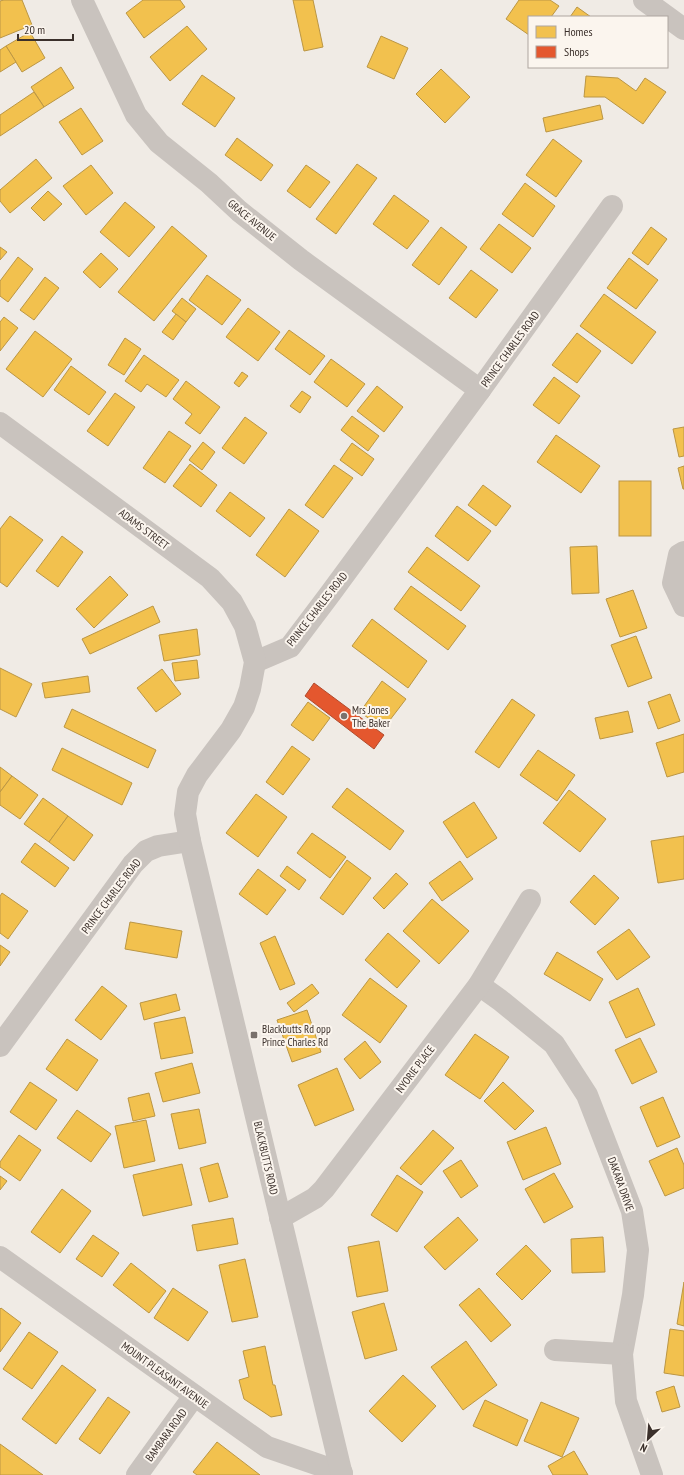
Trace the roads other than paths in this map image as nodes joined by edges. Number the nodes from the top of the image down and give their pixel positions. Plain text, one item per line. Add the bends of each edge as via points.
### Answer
1 (82, 0) edge
2 (644, 0) edge
3 (666, 16) edge
4 (668, 17) edge
5 (684, 29) edge
6 (612, 206) dead end
7 (480, 390) junction
8 (0, 423) edge
9 (684, 552) edge
10 (684, 606) edge
11 (255, 662) junction
12 (190, 841) junction
13 (530, 900) dead end
14 (479, 986) junction
15 (0, 1046) edge
16 (280, 1218) junction
17 (0, 1257) edge
18 (555, 1350) dead end
19 (622, 1354) junction
20 (194, 1396) junction
21 (342, 1474) edge
22 (137, 1475) edge
23 (652, 1475) edge

1 - 7 street, GRACE AVENUE via 136,115 159,143 301,260
2 - 3 street
4 - 5 street
6 - 7 street, PRINCE CHARLES ROAD
7 - 11 street, PRINCE CHARLES ROAD via 290,647
8 - 11 street, ADAMS STREET via 210,578 232,602 245,626
9 - 10 street via 680,555 673,583
11 - 12 street via 244,707 188,792 185,814
12 - 15 street, PRINCE CHARLES ROAD via 158,846 146,851 133,864
12 - 16 street, BLACKBUTTS ROAD
13 - 14 street, NYORIE PLACE
14 - 16 street, NYORIE PLACE via 324,1189 315,1198
14 - 19 street, DAKARA DRIVE via 554,1044 587,1096 632,1211 638,1250
16 - 21 street, BLACKBUTTS ROAD
17 - 20 street, MOUNT PLEASANT AVENUE
18 - 19 street
19 - 23 street, DAKARA DRIVE via 626,1401
20 - 21 street, MOUNT PLEASANT AVENUE via 267,1447
20 - 22 street, BAMBARA ROAD

